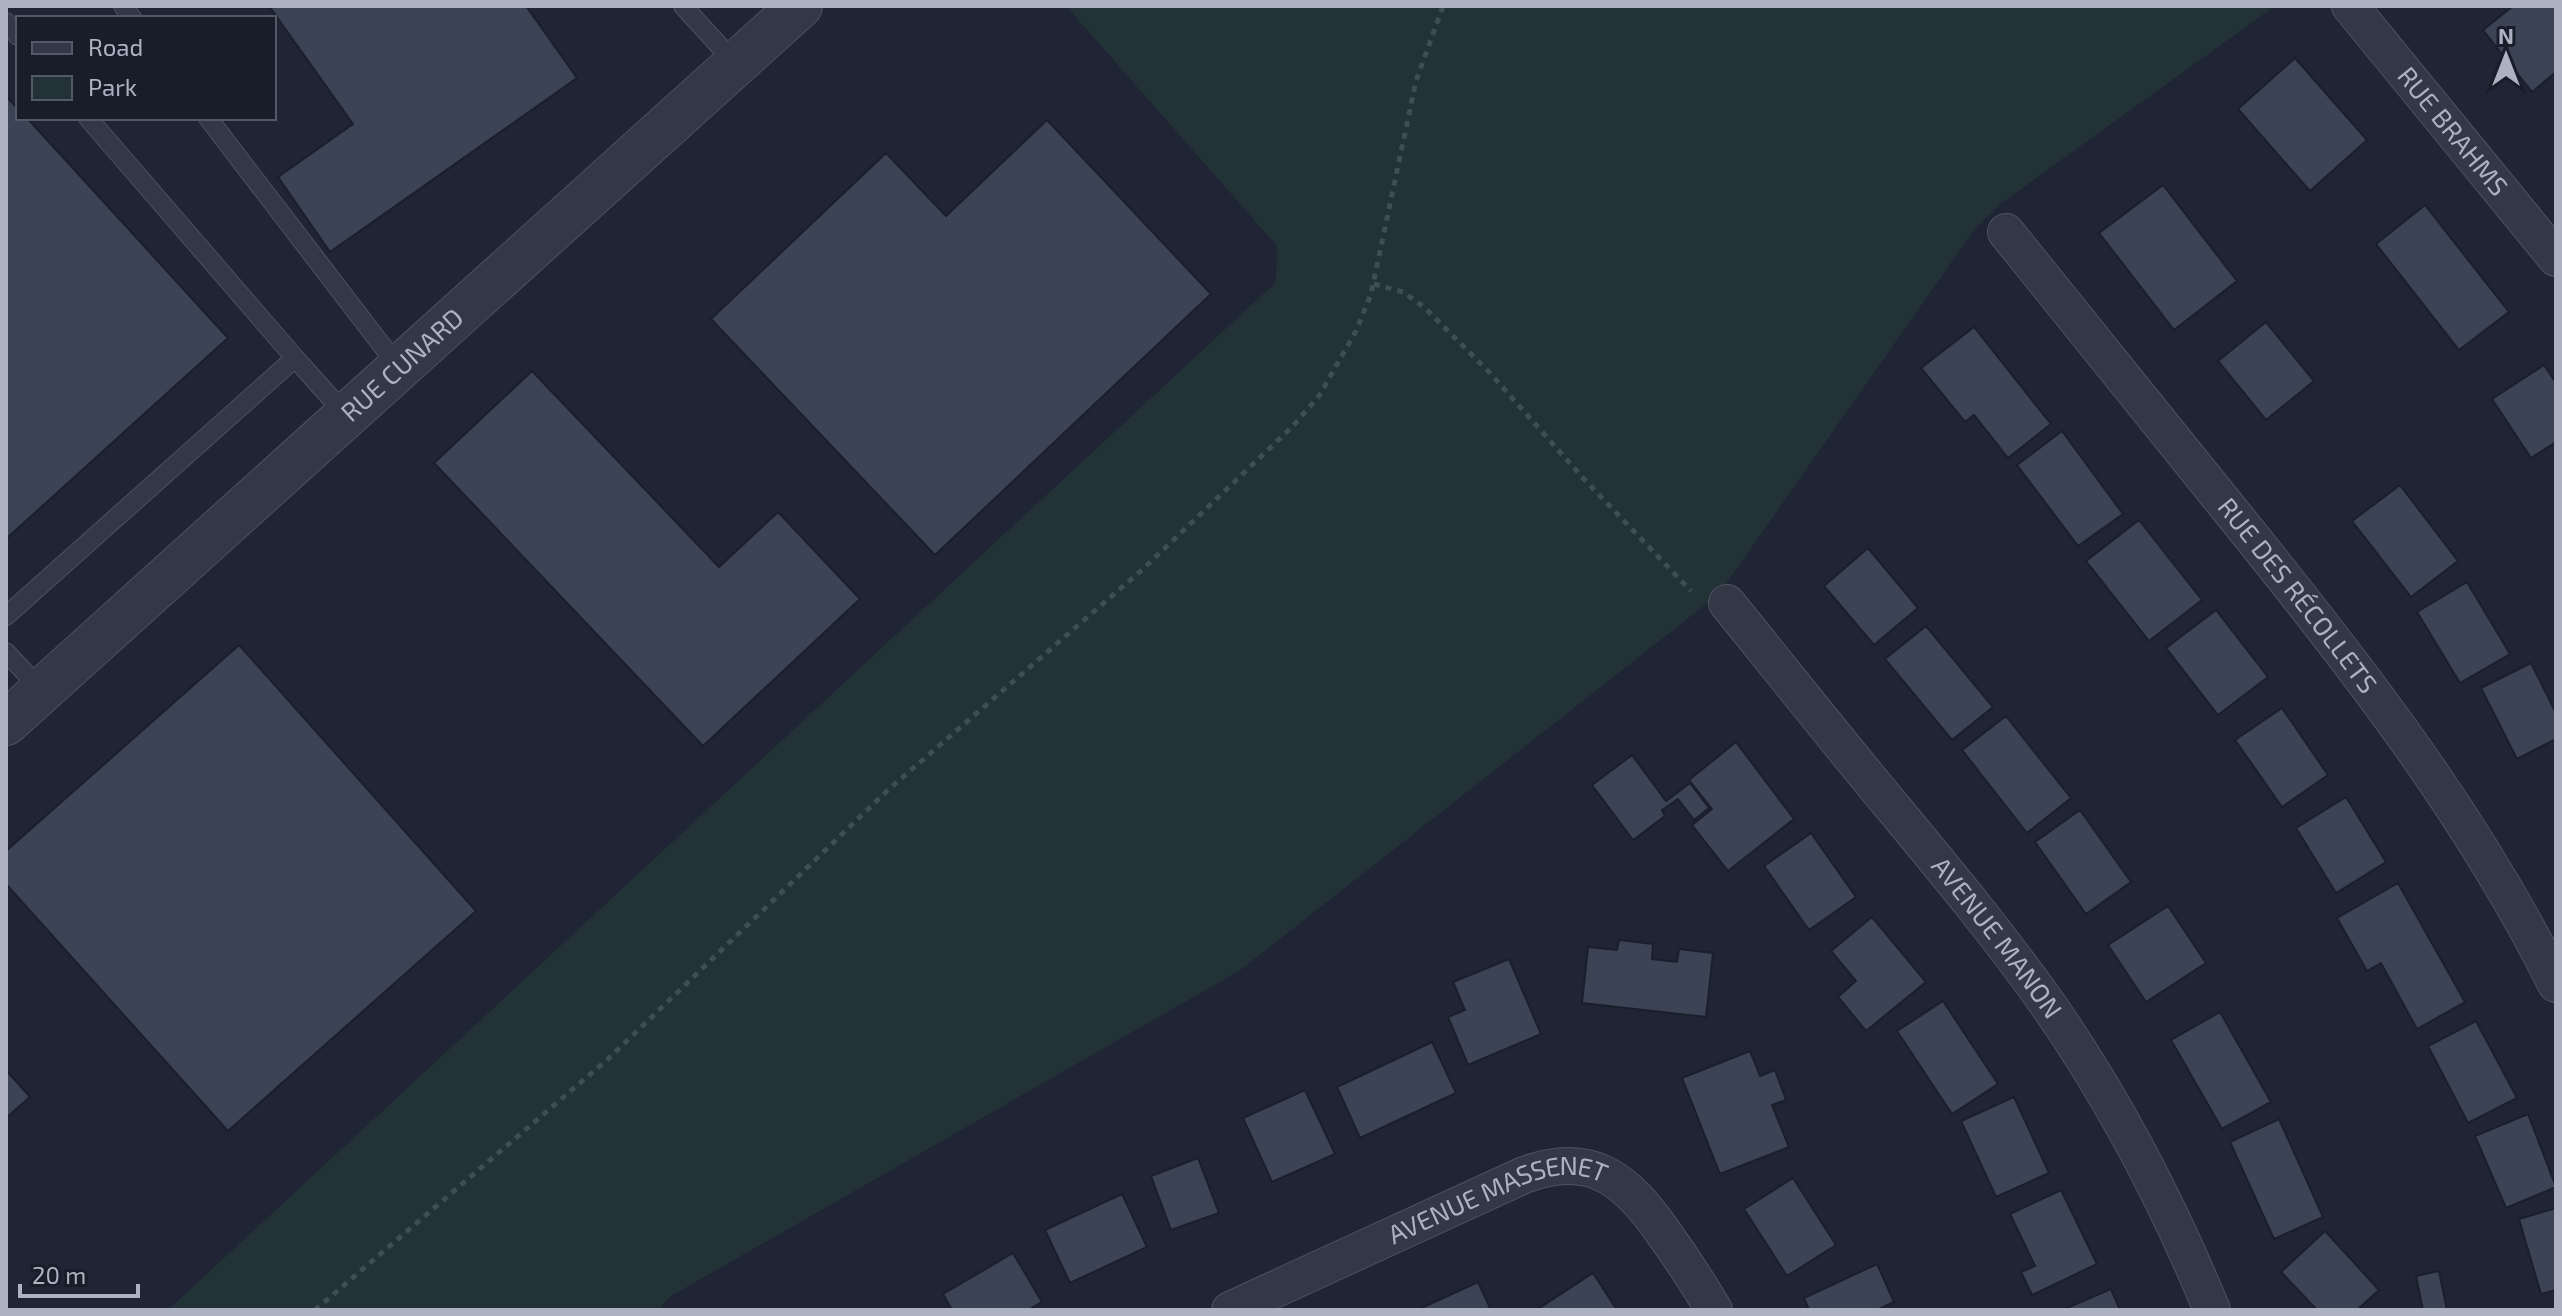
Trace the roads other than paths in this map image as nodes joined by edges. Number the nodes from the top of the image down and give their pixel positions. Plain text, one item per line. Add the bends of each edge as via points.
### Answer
1 (683, 6) edge
2 (800, 6) edge
3 (2350, 6) edge
4 (736, 64) junction
5 (90, 120) edge
6 (210, 120) edge
7 (2006, 232) dead end
8 (2556, 258) edge
9 (295, 358) junction
10 (400, 369) junction
11 (347, 416) junction
12 (1727, 603) dead end
13 (6, 616) edge
14 (6, 652) edge
15 (42, 691) junction
16 (6, 723) edge
17 (2552, 968) edge
18 (1230, 1310) edge
19 (1714, 1310) edge
20 (2212, 1310) edge

1 - 4 lane
2 - 4 street, RUE CUNARD
3 - 8 street, RUE BRAHMS
4 - 10 street, RUE CUNARD
5 - 9 lane
6 - 10 lane
7 - 17 street, RUE DES RÉCOLLETS via 2395,720
9 - 11 lane
9 - 13 lane
10 - 11 street, RUE CUNARD
11 - 15 street, RUE CUNARD
12 - 20 street, AVENUE MANON via 1990,926 2050,1008 2140,1155
14 - 15 lane
15 - 16 street, RUE CUNARD
18 - 19 street, AVENUE MASSENET via 1524,1175 1568,1166 1612,1178 1637,1196

